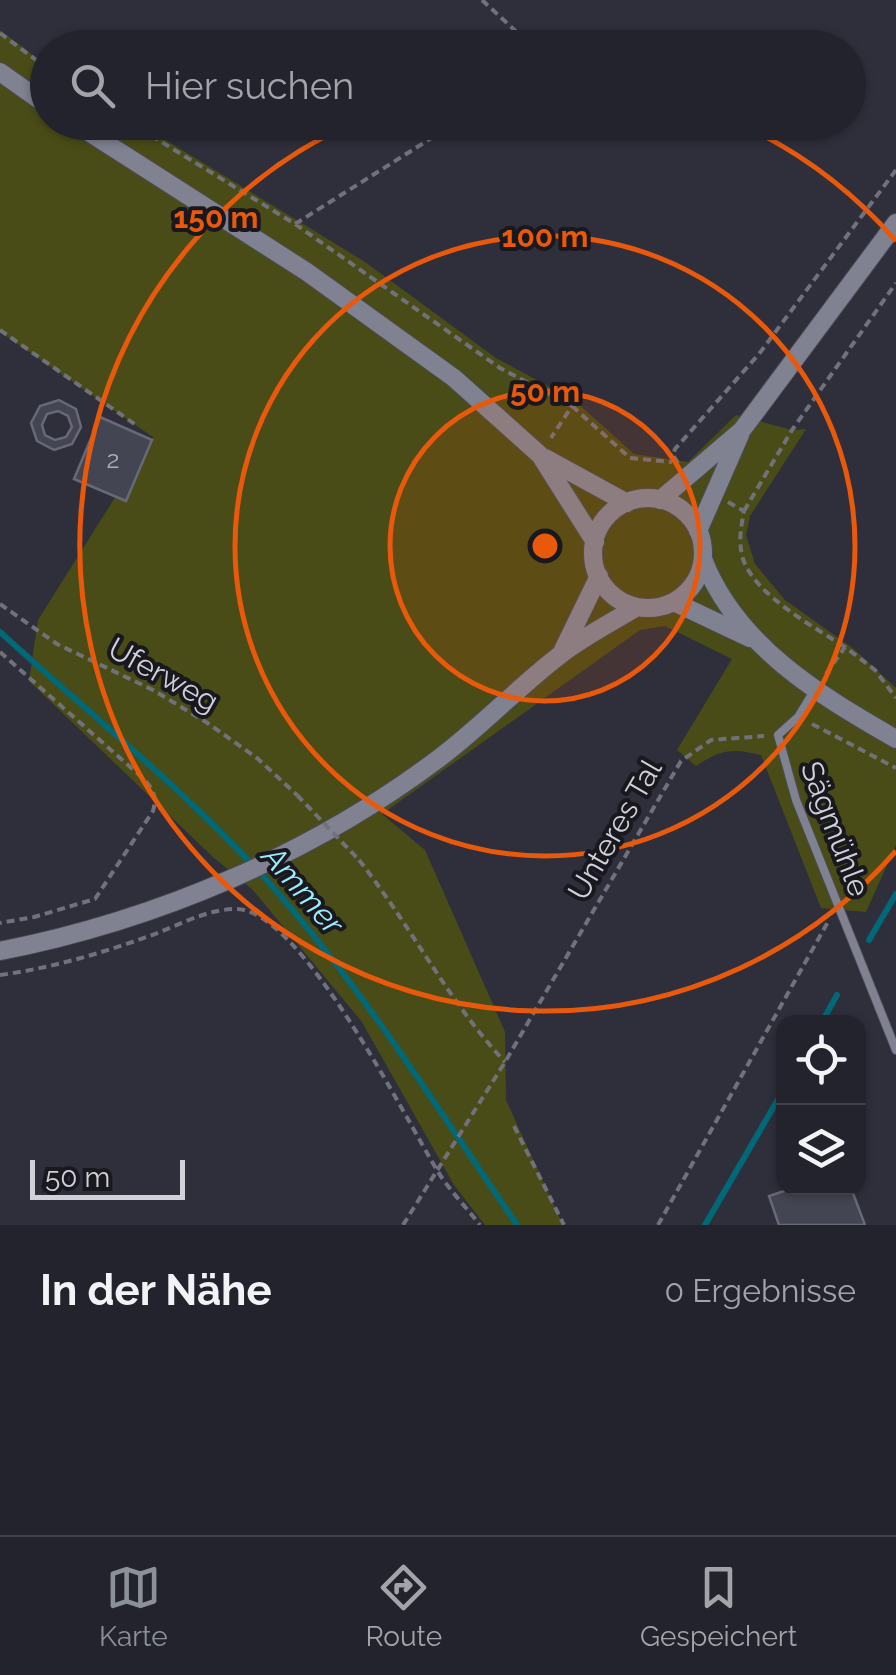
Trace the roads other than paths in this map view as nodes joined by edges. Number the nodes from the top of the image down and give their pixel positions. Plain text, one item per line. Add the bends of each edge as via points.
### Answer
1 (0, 72) edge
2 (30, 93) edge
3 (102, 140) edge
4 (896, 223) edge
5 (742, 430) junction
6 (540, 455) junction
7 (660, 500) junction
8 (627, 503) junction
9 (698, 531) junction
10 (594, 542) junction
11 (703, 558) junction
12 (598, 576) junction
13 (674, 602) junction
14 (638, 607) junction
15 (753, 639) junction
16 (560, 655) junction
17 (816, 688) junction
18 (896, 739) edge
19 (0, 950) edge
20 (896, 1050) edge

1 - 2 street
3 - 6 street via 380,323
4 - 5 street
5 - 7 street
5 - 9 street
6 - 8 street
6 - 10 street
7 - 8 street
7 - 9 street via 686,514
8 - 10 street via 603,522
9 - 11 street
10 - 12 street
11 - 13 street via 694,584
11 - 15 street
12 - 14 street via 618,599
12 - 16 street
13 - 14 street
13 - 15 street
14 - 16 street
15 - 17 street
16 - 19 street via 435,762 300,846 225,882 96,927
17 - 18 street
17 - 20 lane, Sägmühle via 778,735 796,800

